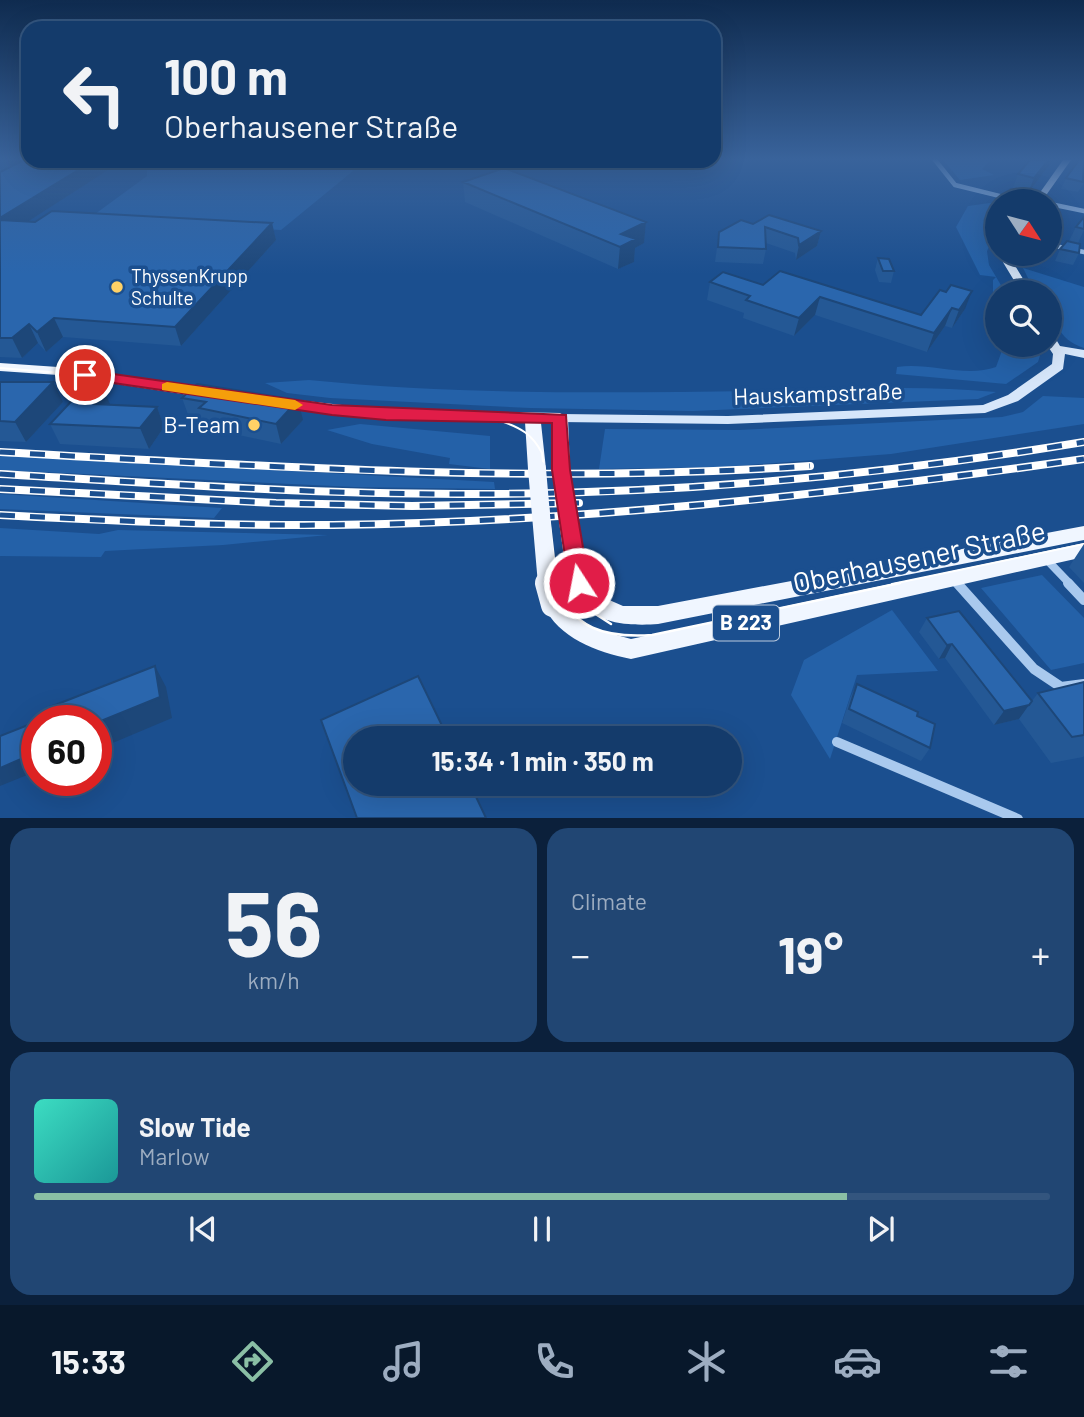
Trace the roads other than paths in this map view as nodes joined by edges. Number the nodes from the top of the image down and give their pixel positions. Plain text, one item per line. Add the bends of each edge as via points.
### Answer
1 (1062, 206) edge
2 (1084, 211) edge
3 (1062, 247) edge
4 (1084, 252) edge
5 (1062, 350) edge
6 (1062, 351) edge
7 (1084, 354) edge
8 (1057, 357) edge
9 (1084, 360) edge
10 (0, 367) edge
11 (219, 394) edge
12 (260, 400) edge
13 (546, 418) junction
14 (1084, 533) edge
15 (1084, 550) edge
16 (1047, 560) junction
17 (952, 577) junction
18 (1084, 600) edge
19 (1084, 684) edge
20 (837, 742) dead end
21 (1018, 818) edge

1 - 2 street
3 - 4 street
5 - 7 main road
6 - 9 main road
8 - 13 main road, Hauskampstraße via 1058,366 1049,373 1013,398 985,409 728,420
10 - 11 main road
12 - 13 main road via 386,415
13 - 14 main road, Oberhausener Straße / B 223, bridge via 561,470 579,583 592,600 622,616 658,615
13 - 17 main road, Oberhausener Straße / B 223, bridge via 537,469 547,586 553,605 583,635 631,649
15 - 16 main road, Oberhausener Straße / B 223
16 - 17 main road, Oberhausener Straße / B 223
16 - 18 street
17 - 19 street via 1034,669 1061,687
20 - 21 street

